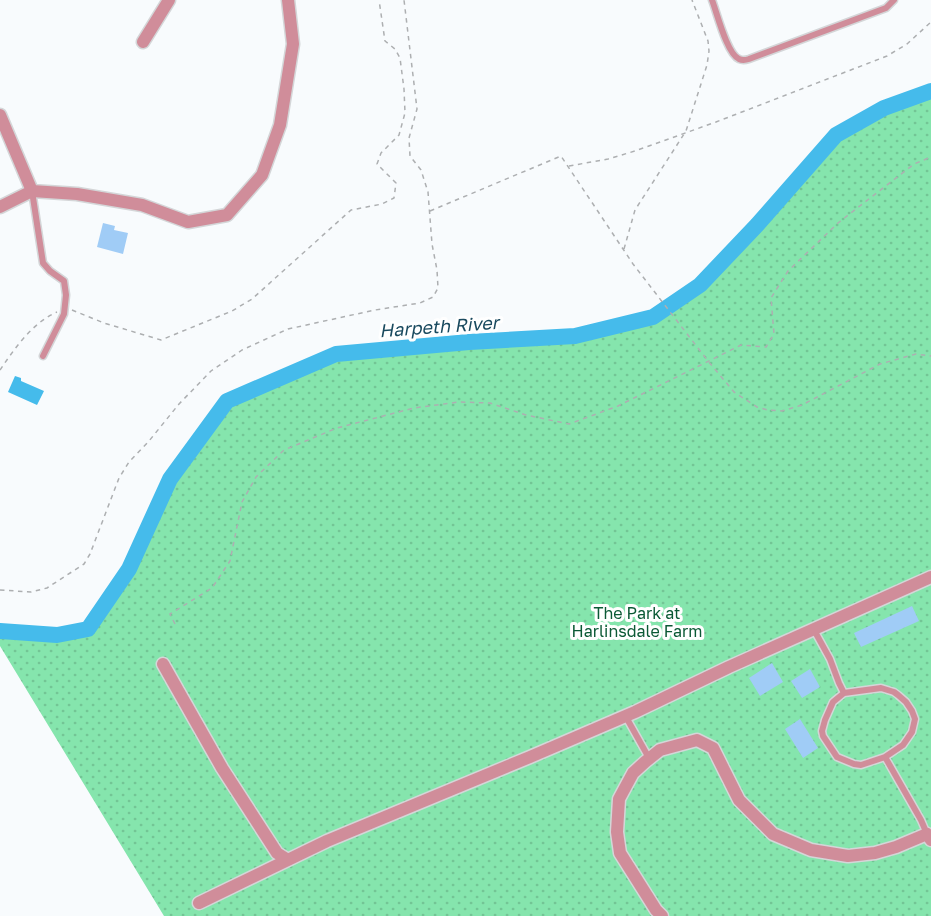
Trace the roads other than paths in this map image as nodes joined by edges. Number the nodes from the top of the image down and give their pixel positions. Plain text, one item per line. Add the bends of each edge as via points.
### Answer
1 (169, 0) edge
2 (288, 0) edge
3 (712, 0) edge
4 (894, 0) edge
5 (143, 42) dead end
6 (0, 115) edge
7 (32, 191) junction
8 (0, 207) edge
9 (43, 356) dead end
10 (931, 577) edge
11 (814, 630) junction
12 (163, 664) dead end
13 (844, 693) junction
14 (626, 716) junction
15 (885, 757) junction
16 (649, 758) junction
17 (929, 837) edge
18 (288, 860) junction
19 (199, 903) dead end
20 (662, 916) edge

1 - 5 street
2 - 7 street via 293,44 280,125 262,176 227,216 188,222 142,206 77,194
3 - 4 lane via 729,48 737,58 749,60 886,8
6 - 7 street
7 - 8 street
7 - 9 lane via 43,263 64,281 66,295 64,314
10 - 11 street
11 - 13 lane
11 - 14 street
12 - 18 street via 228,777 277,853
13 - 15 lane via 830,708 823,736 837,757 854,764
13 - 15 lane via 881,688 894,692 912,711 912,732 903,745
14 - 16 lane
14 - 18 street
15 - 17 lane
16 - 17 street via 660,750 697,740 712,748 740,800 773,834 811,850 848,856 875,853
16 - 20 street via 633,772 619,799 617,832 620,853
18 - 19 street

